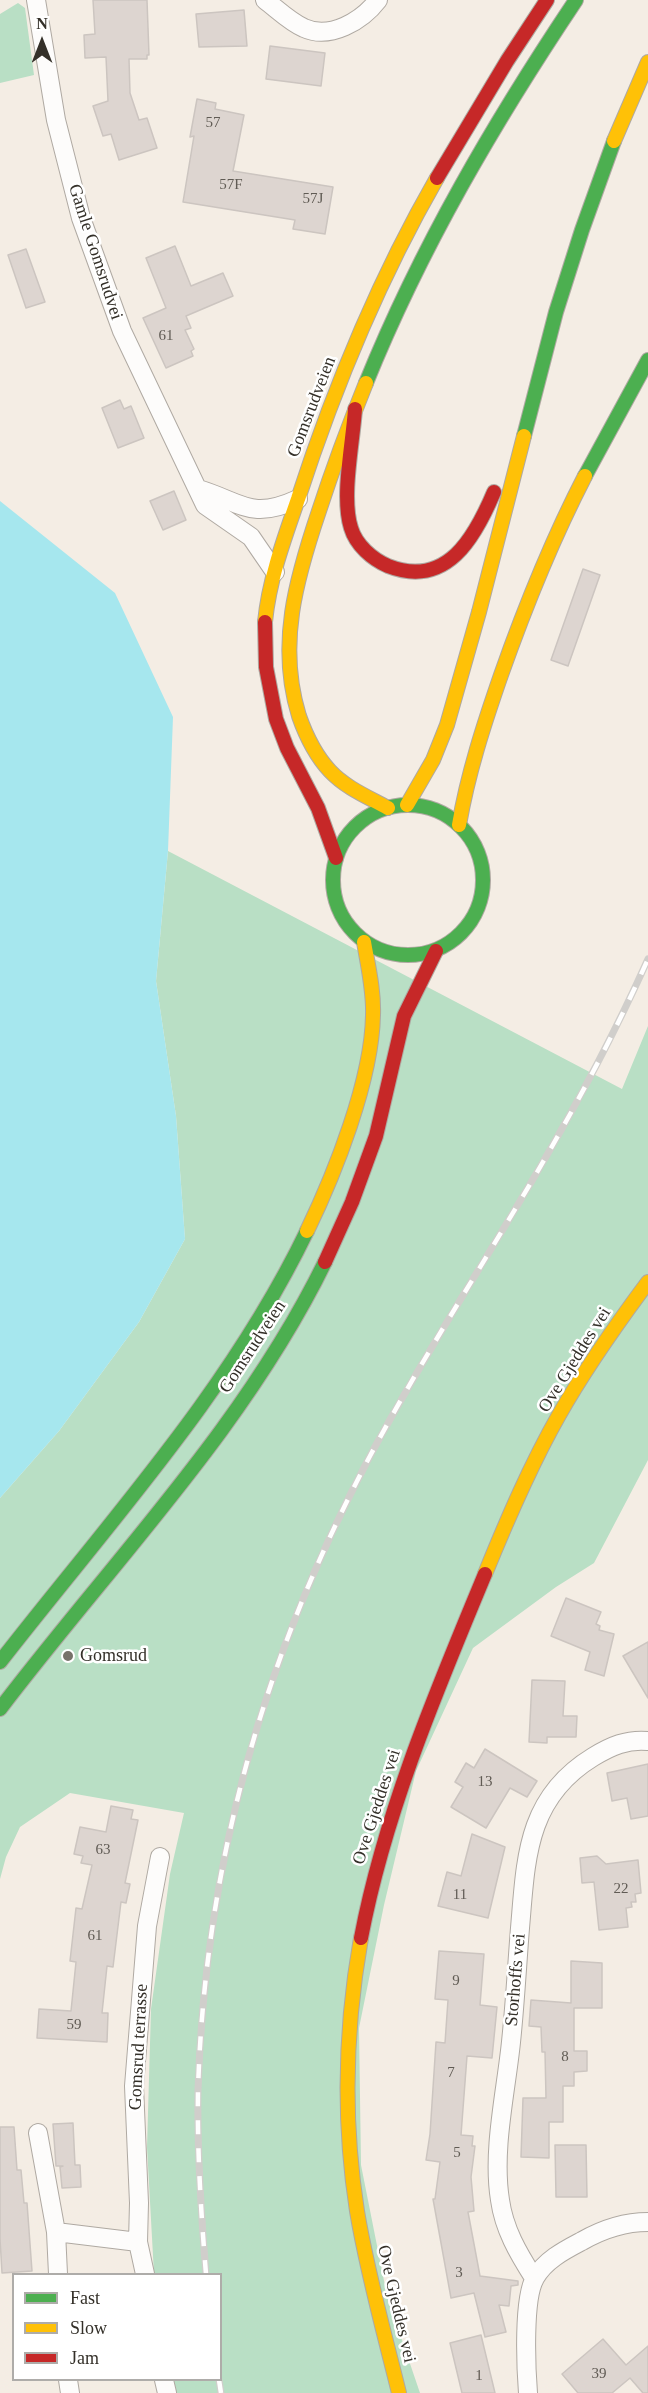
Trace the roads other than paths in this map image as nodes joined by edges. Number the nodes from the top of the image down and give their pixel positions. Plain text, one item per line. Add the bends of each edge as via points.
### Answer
1 (36, 0) edge
2 (266, 0) edge
3 (378, 0) edge
4 (547, 0) edge
5 (576, 0) edge
6 (648, 62) edge
7 (648, 360) edge
8 (530, 408) junction
9 (356, 409) junction
10 (198, 489) junction
11 (298, 499) junction
12 (275, 572) junction
13 (407, 805) junction
14 (388, 808) junction
15 (459, 825) junction
16 (336, 858) junction
17 (364, 942) junction
18 (436, 951) junction
19 (648, 1282) edge
20 (0, 1662) edge
21 (0, 1709) edge
22 (648, 1741) edge
23 (160, 1857) dead end
24 (38, 2133) dead end
25 (648, 2222) edge
26 (56, 2232) junction
27 (138, 2242) junction
28 (58, 2273) edge
29 (145, 2273) edge
30 (534, 2278) junction
31 (399, 2393) edge
32 (528, 2393) edge

1 - 10 street, Gamle Gomsrudvei via 56,120 90,247 122,331
2 - 3 street via 304,28 325,33 347,26
4 - 11 main road, Gomsrudveien via 486,91 404,240 359,336
5 - 9 main road via 507,104 448,208 399,307
6 - 8 main road via 582,230
7 - 15 main road via 588,466 545,557 469,772
8 - 9 main road via 476,533 453,558 417,574 380,562 359,544 350,526 348,505
8 - 13 main road via 447,725 433,760
9 - 14 main road via 332,470 296,588 288,642 292,684 302,721 324,764 345,784
10 - 11 street via 254,510 280,507
10 - 12 street, Gamle Gomsrudvei via 205,505 251,537
11 - 12 main road, Gomsrudveien
12 - 16 main road, Gomsrudveien via 264,642 269,688 283,739 319,810
13 - 14 main road
13 - 15 main road via 435,810
14 - 16 main road via 356,825
15 - 18 main road via 480,856 483,893 467,927 454,941
16 - 17 main road via 333,886 337,905 345,922
17 - 18 main road via 399,955
17 - 20 main road, Gomsrudveien via 373,1030 329,1184 291,1267 255,1330 207,1400
18 - 21 main road, Gomsrudveien via 404,1017 382,1115 361,1178 336,1241 303,1305 226,1422
19 - 31 main road, Ove Gjeddes vei via 575,1387 508,1517 402,1782 365,1911 351,2014 350,2138 360,2228
22 - 30 street, Storhoffs vei via 621,1742 583,1763 562,1781 534,1826 525,1859 498,2160 505,2221 515,2248
23 - 27 street, Gomsrud terrasse via 147,1926 134,2086
24 - 26 street
25 - 30 street via 619,2224 595,2233 547,2263
26 - 27 street
26 - 28 street
27 - 29 street, Gomsrud terrasse
30 - 32 street via 525,2356

